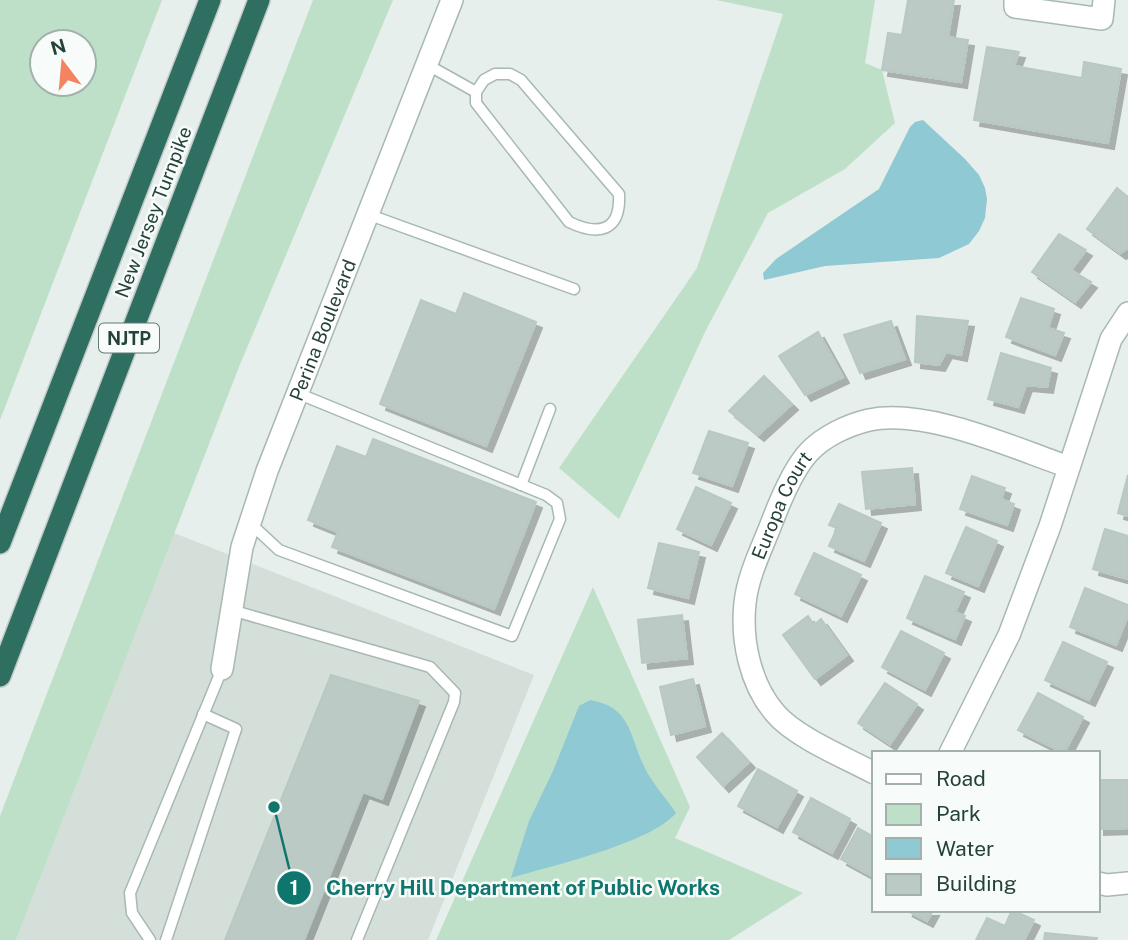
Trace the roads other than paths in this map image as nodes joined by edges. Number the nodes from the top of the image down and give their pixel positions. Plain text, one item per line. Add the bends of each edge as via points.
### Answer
1 (209, 0) edge
2 (259, 0) edge
3 (452, 0) edge
4 (1016, 0) edge
5 (1104, 0) edge
6 (426, 64) junction
7 (476, 92) junction
8 (367, 214) junction
9 (574, 289) dead end
10 (1128, 313) edge
11 (297, 393) junction
12 (550, 409) dead end
13 (1069, 467) junction
14 (521, 485) junction
15 (250, 523) junction
16 (0, 543) edge
17 (231, 610) junction
18 (222, 669) joint
19 (0, 676) edge
20 (203, 714) junction
21 (951, 751) edge
22 (872, 772) edge
23 (1100, 883) edge
24 (1128, 883) edge
25 (150, 940) edge
26 (166, 940) edge
27 (357, 940) edge

1 - 16 highway, New Jersey Turnpike / NJTP
2 - 19 highway, New Jersey Turnpike / NJTP
3 - 6 street, Perina Boulevard
4 - 5 street via 1015,7 1102,19
6 - 7 lane
6 - 8 street, Perina Boulevard
7 - 7 lane via 477,103 569,222 588,231 603,229 614,221 620,208 619,194 521,80 495,74
8 - 9 lane
8 - 11 street, Perina Boulevard
10 - 13 street via 1111,340
11 - 14 lane
11 - 15 street, Perina Boulevard
12 - 14 lane
13 - 21 street via 1009,635
13 - 22 street, Europa Court via 945,425 900,418 869,420 831,434 808,452 780,499 745,602 750,664 775,714 804,736
14 - 15 lane via 557,503 560,519 512,636 279,550
15 - 17 street, Perina Boulevard
17 - 18 street, Perina Boulevard
17 - 27 lane via 430,667 455,693
18 - 20 lane
20 - 25 lane via 130,893 132,913
20 - 26 lane via 236,729
23 - 24 street

